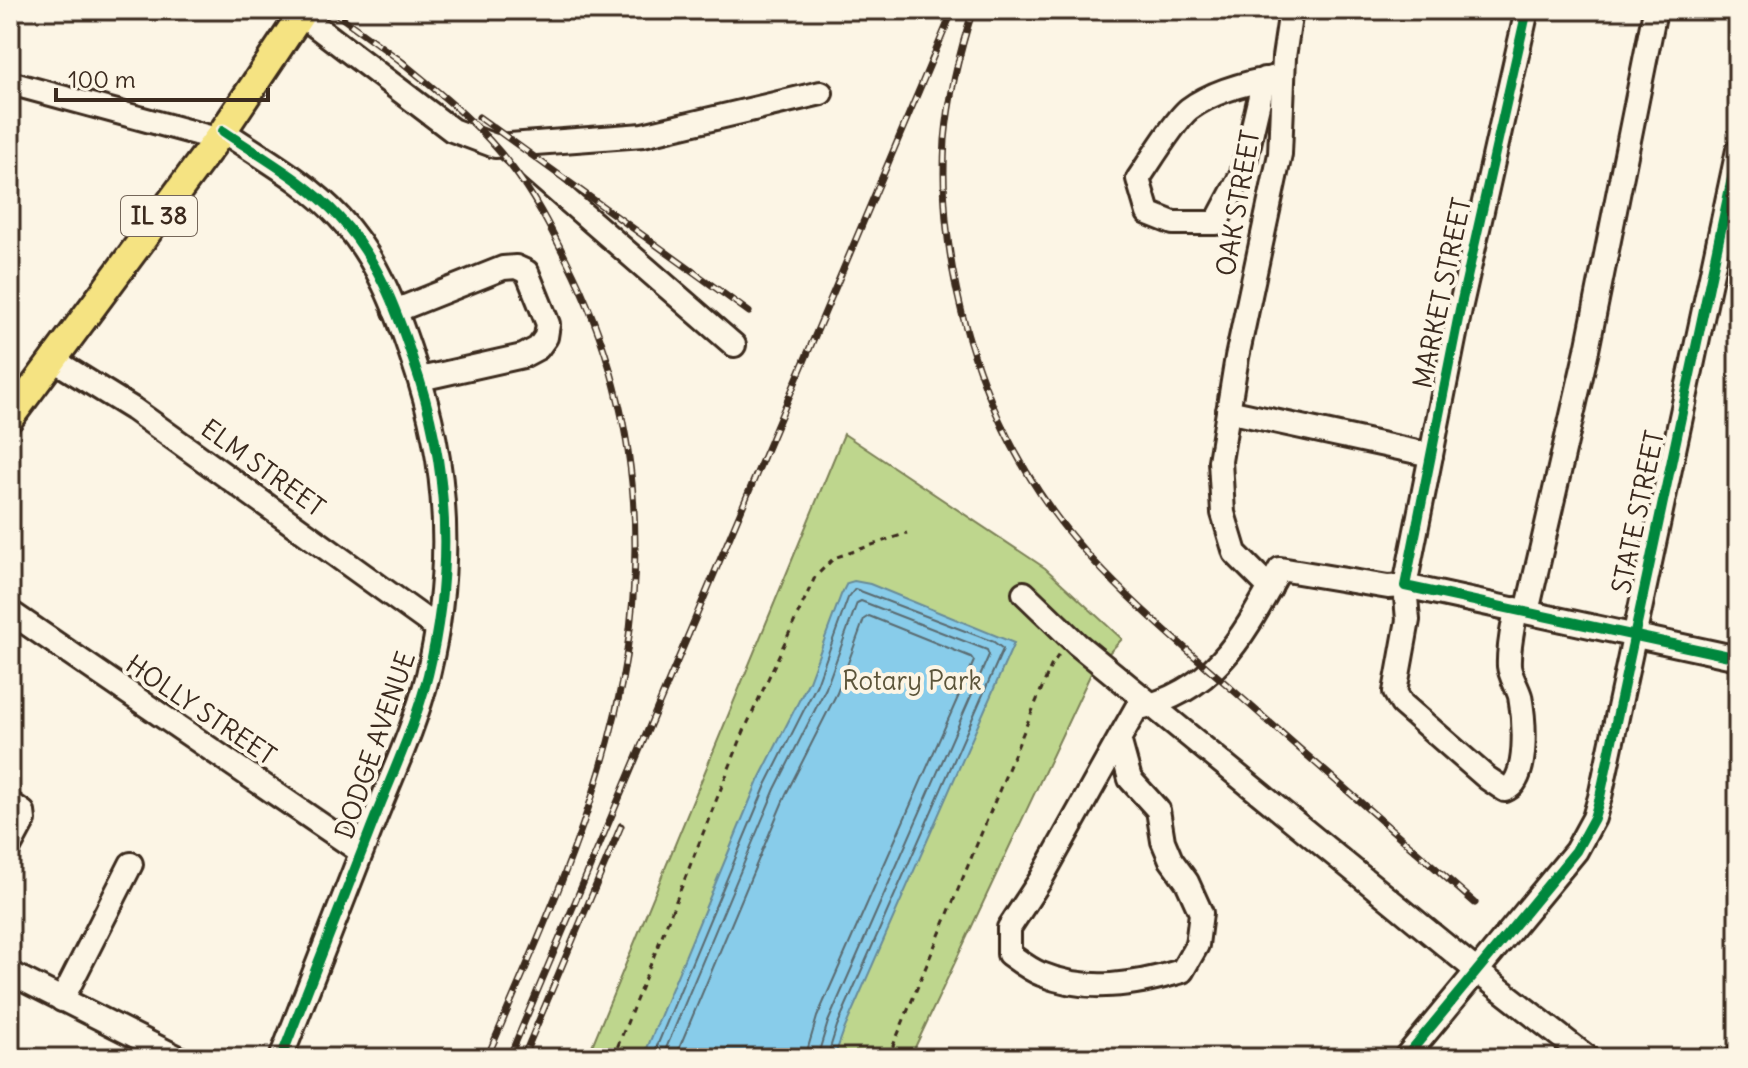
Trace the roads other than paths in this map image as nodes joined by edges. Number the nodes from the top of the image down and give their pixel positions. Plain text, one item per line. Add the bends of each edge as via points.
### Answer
1 (1291, 10) edge
2 (1527, 10) edge
3 (1655, 10) edge
4 (302, 12) edge
5 (1273, 78) junction
6 (10, 83) edge
7 (821, 93) dead end
8 (220, 135) junction
9 (505, 146) junction
10 (1738, 150) edge
11 (395, 311) junction
12 (734, 345) dead end
13 (52, 359) junction
14 (420, 379) junction
15 (1228, 411) junction
16 (10, 418) edge
17 (1431, 455) junction
18 (1405, 586) junction
19 (1270, 588) junction
20 (1024, 593) dead end
21 (1521, 611) junction
22 (10, 612) edge
23 (437, 628) junction
24 (1635, 634) junction
25 (1738, 658) edge
26 (1153, 705) junction
27 (1119, 739) junction
28 (10, 803) edge
29 (10, 846) edge
30 (361, 852) junction
31 (131, 864) dead end
32 (1478, 972) junction
33 (10, 973) edge
34 (62, 1000) junction
35 (179, 1058) edge
36 (281, 1058) edge
37 (1405, 1058) edge
38 (1588, 1058) edge

1 - 5 street, OAK STREET
2 - 17 street, MARKET STREET
3 - 21 street via 1587,350
4 - 8 main road, IL 38
4 - 9 street via 452,130
5 - 5 street via 1240,84 1188,109 1138,179 1148,213 1173,223 1216,223 1242,174
5 - 15 street, OAK STREET via 1280,154
6 - 8 street, DODGE AVENUE
7 - 9 street via 643,135
8 - 11 street, DODGE AVENUE via 337,215 365,249
8 - 13 main road, IL 38
9 - 12 street
10 - 24 street, STATE STREET
11 - 14 street, DODGE AVENUE
11 - 14 street via 516,267 527,272 548,324 538,348 523,356
13 - 16 main road, IL 38
13 - 23 street, ELM STREET via 133,409
14 - 23 street, DODGE AVENUE via 442,470 445,512
15 - 17 street
15 - 19 street, OAK STREET via 1220,461 1223,513 1235,553
17 - 18 street, MARKET STREET
18 - 19 street via 1280,569
18 - 21 street
18 - 21 street, MARKET STREET via 1408,620 1395,692 1402,704 1505,790 1520,773 1525,725 1509,670
19 - 26 street via 1248,628 1212,671 1172,699
20 - 26 street
21 - 24 street
22 - 30 street, HOLLY STREET
23 - 30 street, DODGE AVENUE via 419,705
24 - 25 street
24 - 32 street, STATE STREET via 1589,827 1576,851
26 - 27 street via 1136,709
26 - 32 street
27 - 27 street via 1130,779 1158,810 1167,851 1201,913 1197,945 1182,971 1148,981 1083,985 1040,974 1009,954 1009,928
28 - 29 street via 23,812 24,820
30 - 36 street, DODGE AVENUE
31 - 34 street
32 - 37 street, STATE STREET
32 - 38 street
33 - 34 street
34 - 35 street

